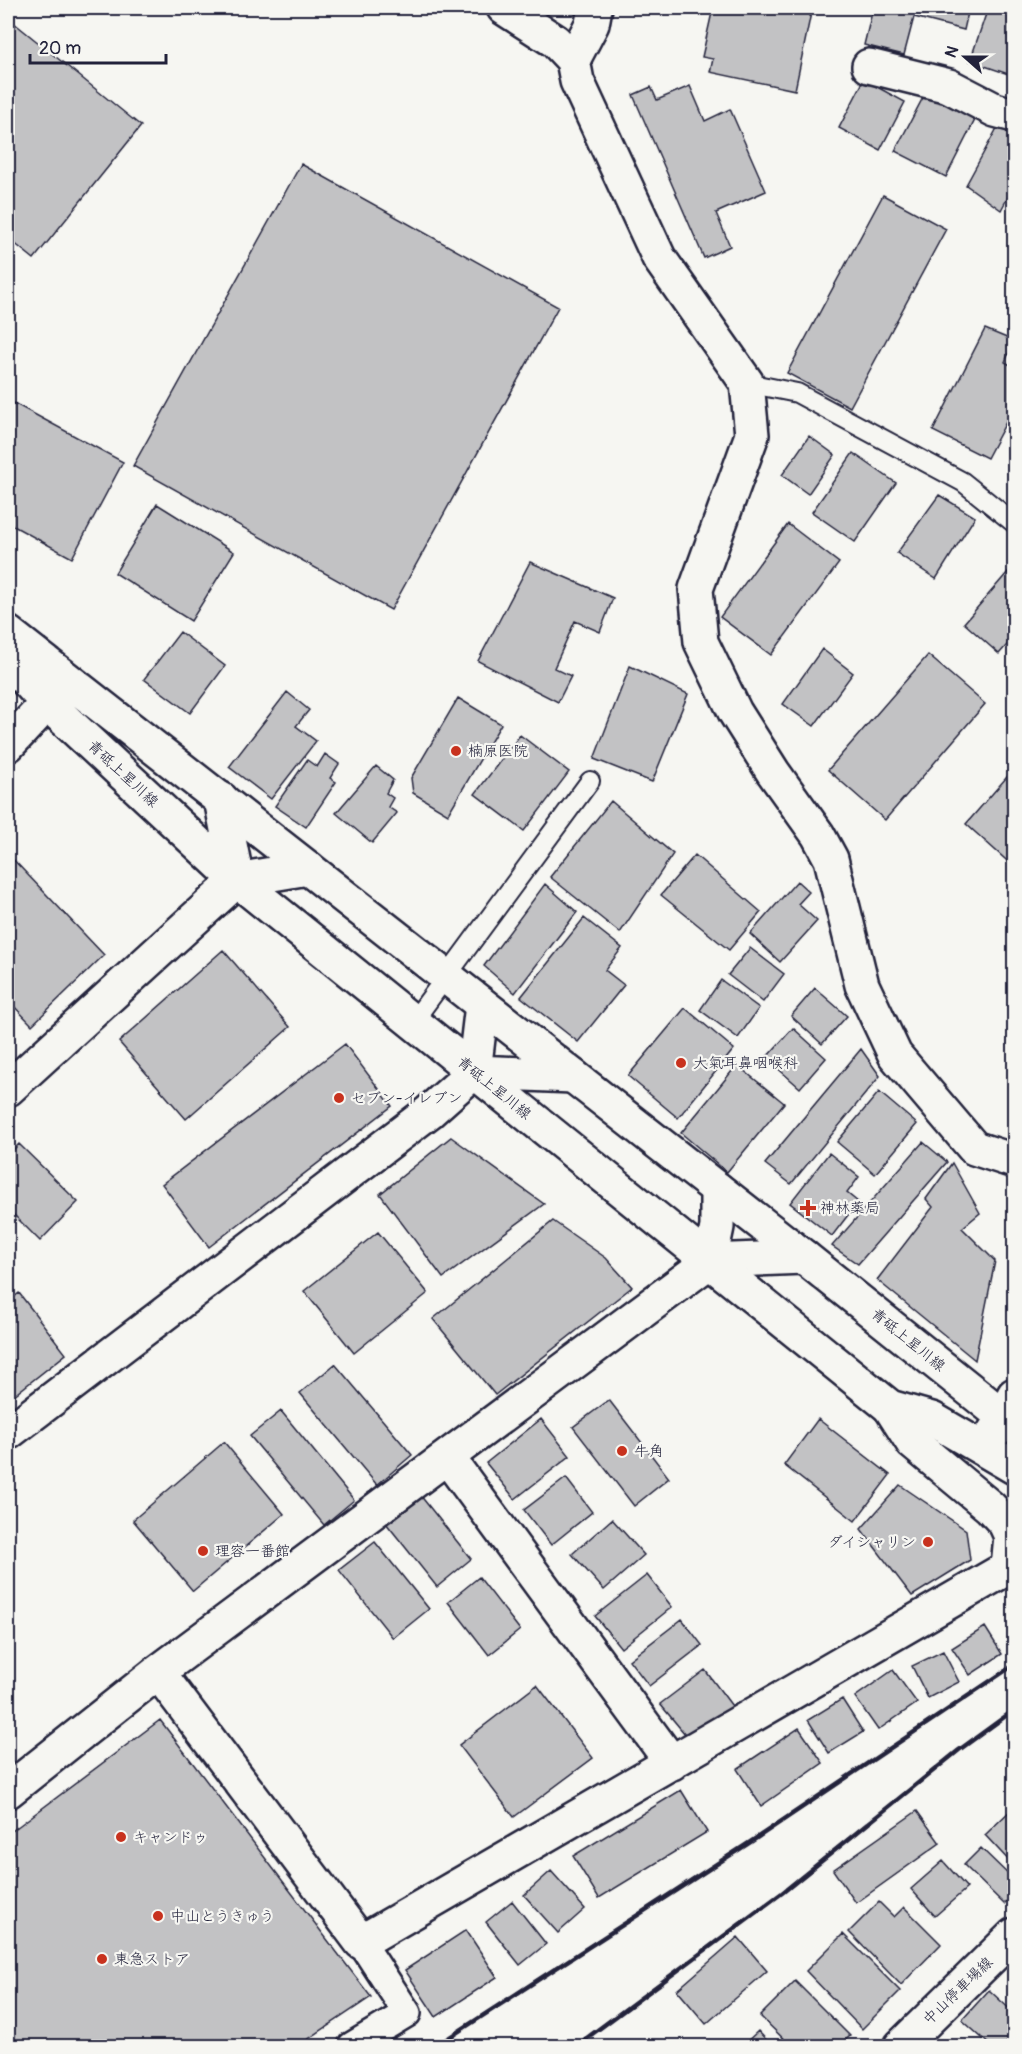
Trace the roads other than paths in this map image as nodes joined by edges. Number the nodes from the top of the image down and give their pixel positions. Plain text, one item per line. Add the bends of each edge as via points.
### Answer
1 (504, 8) edge
2 (595, 8) edge
3 (573, 60) junction
4 (869, 66) dead end
5 (1014, 115) edge
6 (747, 383) junction
7 (1014, 523) edge
8 (8, 633) edge
9 (8, 660) edge
10 (58, 692) junction
11 (8, 745) edge
12 (590, 781) dead end
13 (221, 799) junction
14 (308, 868) junction
15 (237, 880) junction
16 (447, 977) junction
17 (482, 1005) junction
18 (412, 1023) junction
19 (474, 1072) junction
20 (573, 1076) junction
21 (8, 1089) edge
22 (1014, 1161) edge
23 (717, 1189) junction
24 (804, 1257) junction
25 (710, 1261) junction
26 (890, 1407) junction
27 (1011, 1412) edge
28 (8, 1433) edge
29 (984, 1447) junction
30 (448, 1458) junction
31 (1014, 1467) edge
32 (1011, 1565) edge
33 (158, 1672) junction
34 (672, 1763) junction
35 (8, 1791) edge
36 (1014, 1935) edge
37 (361, 1942) junction
38 (352, 2046) edge
39 (902, 2046) edge

1 - 3 street via 555,41
2 - 3 street via 592,24
3 - 6 street via 577,81 659,258
4 - 5 street via 949,86 994,110
6 - 7 lane via 797,393 963,482
6 - 22 street via 752,435 696,589 701,642 735,711 831,859 862,985 895,1055 974,1148
8 - 10 street, 青砥上星川線
9 - 10 street, 青砥上星川線
10 - 11 street
10 - 13 street, 青砥上星川線
10 - 15 street, 青砥上星川線
12 - 16 lane
13 - 14 street, 青砥上星川線
13 - 15 street
14 - 15 street
14 - 16 street, 青砥上星川線
15 - 18 street, 青砥上星川線
15 - 21 street
16 - 17 street, 青砥上星川線
16 - 18 lane
17 - 19 street
17 - 20 street, 青砥上星川線
18 - 19 street, 青砥上星川線
19 - 20 street
19 - 25 street, 青砥上星川線
19 - 28 street via 429,1112
20 - 23 street, 青砥上星川線
23 - 24 street, 青砥上星川線
23 - 25 street via 717,1227
24 - 25 street
24 - 27 street, 青砥上星川線
25 - 26 street, 青砥上星川線
25 - 30 street
26 - 29 street, 青砥上星川線 via 932,1419
26 - 32 street via 913,1443 1005,1523 1011,1536
27 - 29 street
29 - 31 street, 青砥上星川線
30 - 33 street
30 - 34 street
32 - 34 street
33 - 35 street
33 - 37 street
34 - 37 street
36 - 39 street, 中山停車場線
37 - 38 street via 407,2013

